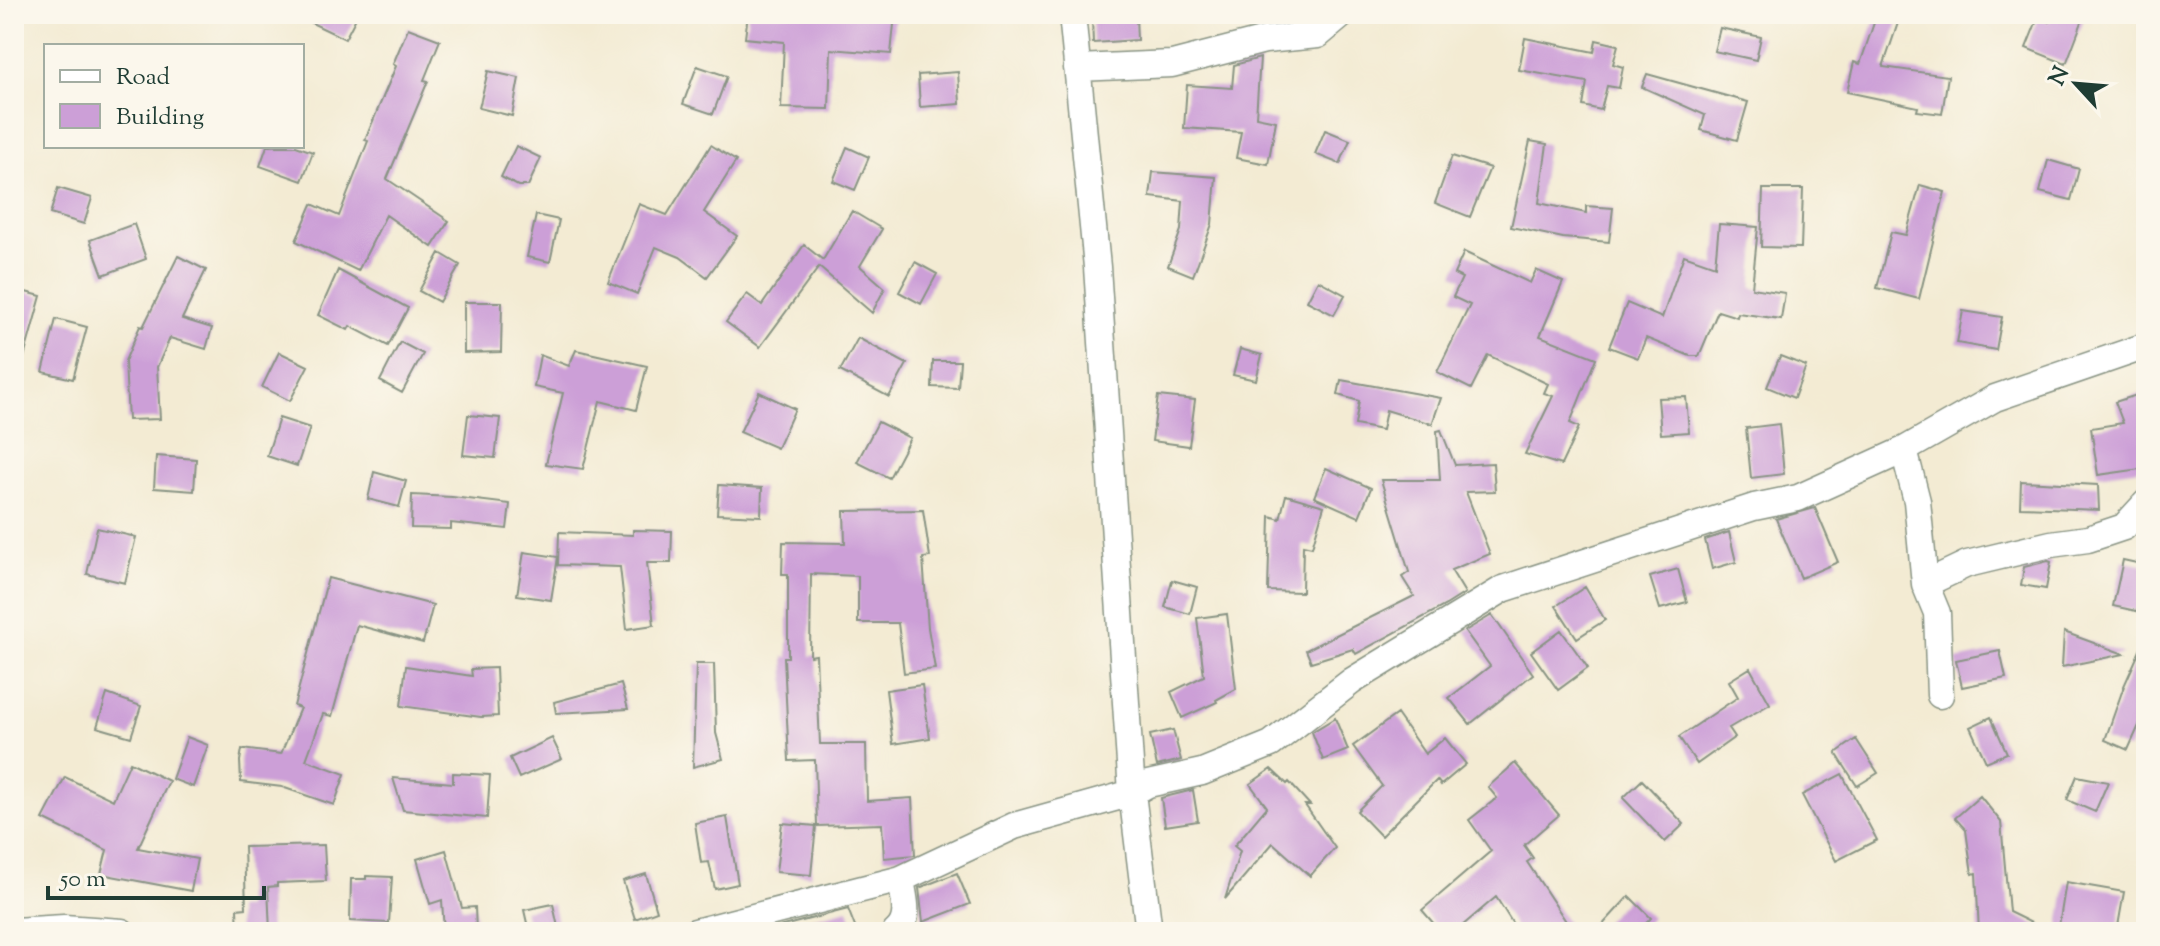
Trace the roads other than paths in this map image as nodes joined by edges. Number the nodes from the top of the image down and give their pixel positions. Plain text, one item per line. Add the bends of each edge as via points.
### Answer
1 (1072, 14) edge
2 (1343, 14) edge
3 (1077, 68) junction
4 (2146, 346) edge
5 (1904, 450) junction
6 (2146, 503) edge
7 (1925, 584) junction
8 (1940, 695) dead end
9 (1132, 793) junction
10 (901, 879) junction
11 (14, 931) edge
12 (122, 932) edge
13 (695, 932) edge
14 (896, 932) edge
15 (1149, 932) edge

1 - 3 street
2 - 3 street via 1318,35 1265,40 1172,64
3 - 9 street via 1097,267
4 - 5 street via 1995,398
5 - 7 street via 1917,501
5 - 9 street via 1798,498 1754,507 1503,589 1352,681 1271,744
6 - 7 street via 2124,527 1967,564
7 - 8 street via 1937,613
9 - 10 street via 1014,826
9 - 15 street
10 - 13 street
10 - 14 street via 906,915
11 - 12 street

